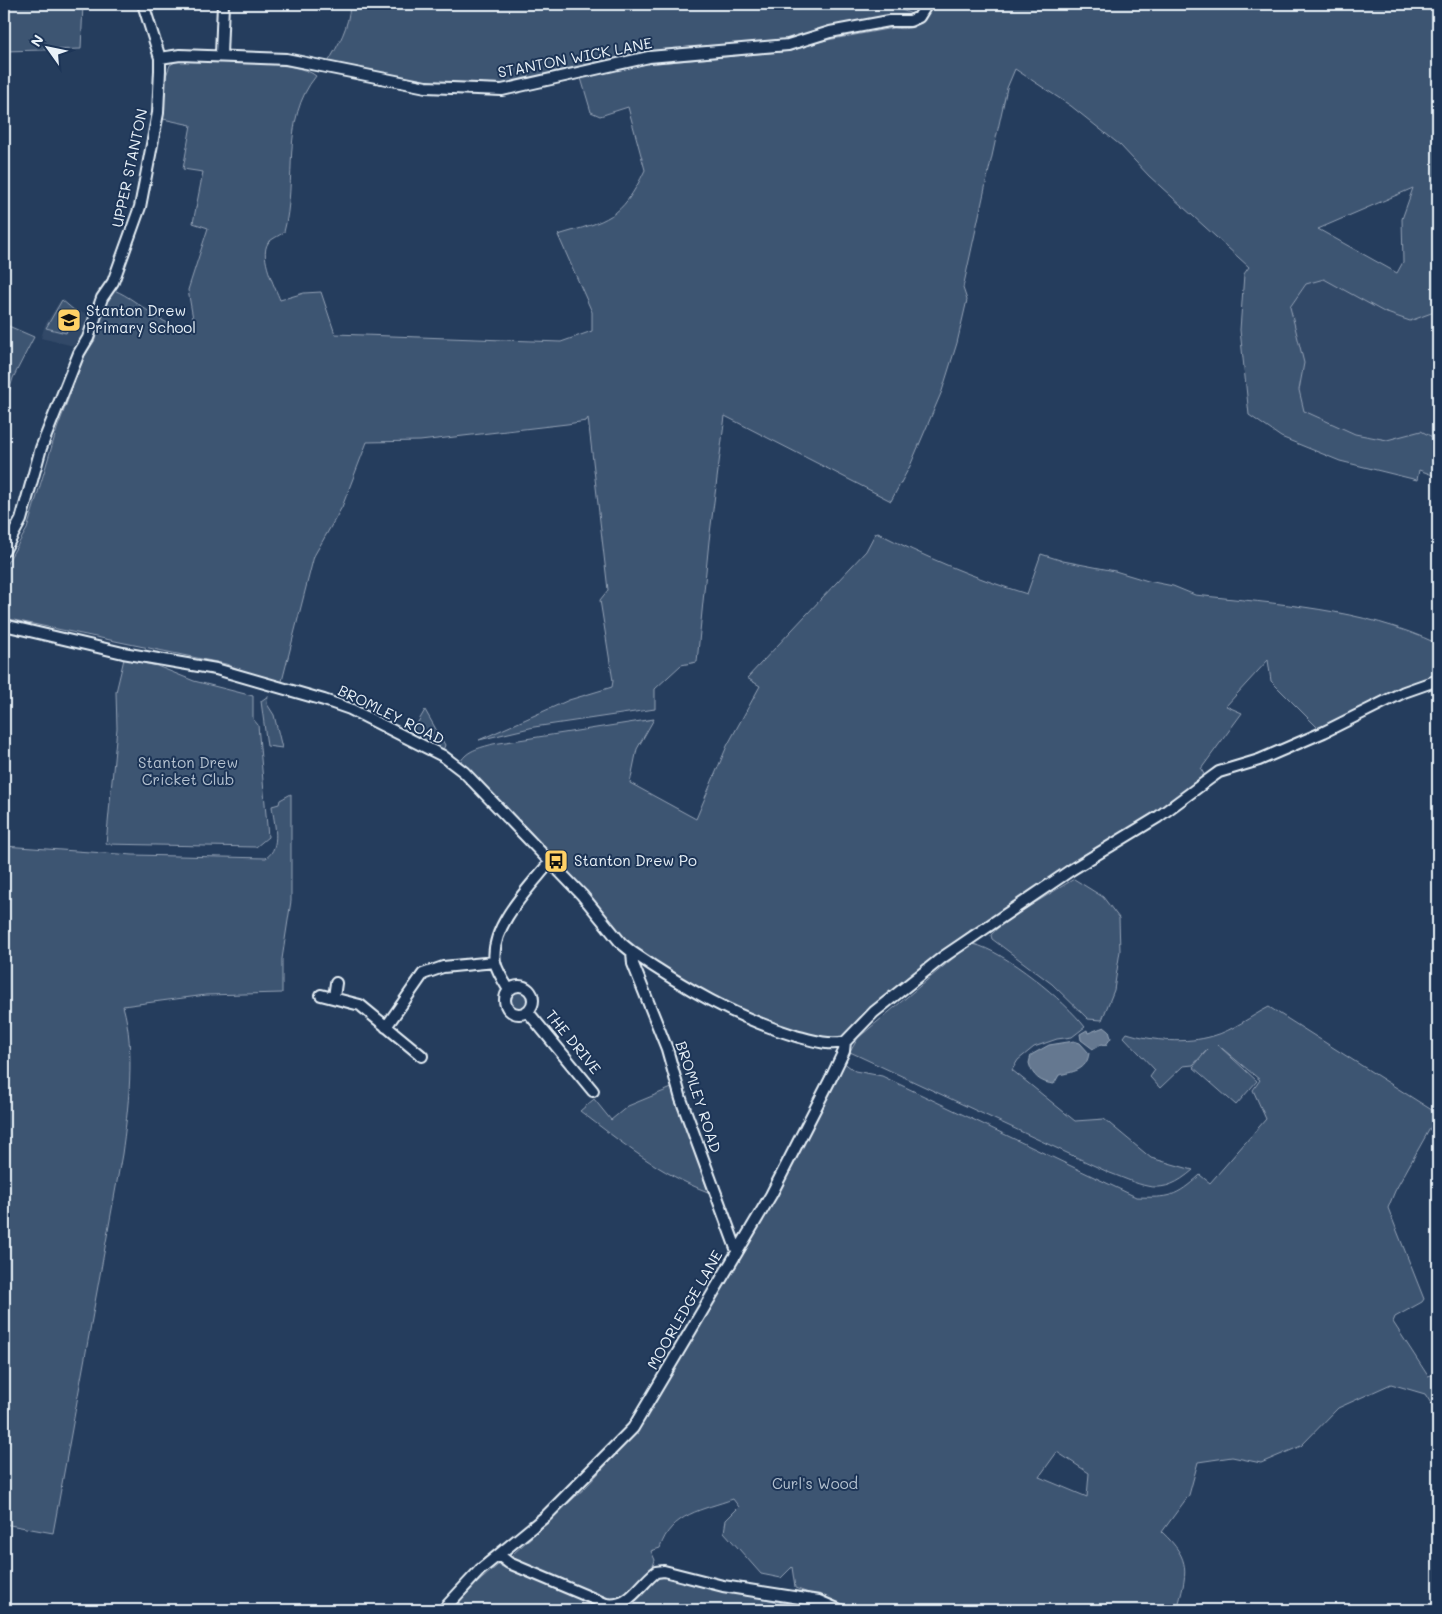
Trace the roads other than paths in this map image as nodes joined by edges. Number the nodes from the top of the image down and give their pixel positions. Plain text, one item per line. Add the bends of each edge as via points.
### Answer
1 (223, 4) edge
2 (927, 4) edge
3 (143, 6) edge
4 (221, 55) junction
5 (160, 58) junction
6 (4, 551) edge
7 (4, 625) edge
8 (1438, 680) edge
9 (550, 862) junction
10 (632, 952) junction
11 (495, 962) junction
12 (336, 983) dead end
13 (509, 990) junction
14 (321, 995) dead end
15 (334, 997) junction
16 (528, 1012) junction
17 (386, 1026) junction
18 (844, 1042) junction
19 (422, 1056) dead end
20 (594, 1091) dead end
21 (737, 1251) junction
22 (499, 1555) junction
23 (443, 1610) edge
24 (840, 1610) edge

1 - 4 street
2 - 4 street, STANTON WICK LANE via 919,17 910,21 888,21 830,32 788,45 649,57 502,90 426,87 286,60
3 - 5 street, UPPER STANTON
4 - 5 street, STANTON WICK LANE
5 - 6 street, UPPER STANTON via 158,112 140,207 113,282 102,298 42,448 22,520
7 - 9 street, BROMLEY ROAD via 122,653 216,668 350,709 451,762
8 - 18 street via 1382,702 1259,760 1212,776 1158,817 1071,870 943,956 874,1012
9 - 10 street, BROMLEY ROAD
9 - 11 street via 508,915 498,938
10 - 18 street, BROMLEY ROAD via 742,1017 806,1039 836,1044
10 - 21 street, BROMLEY ROAD via 633,964 667,1049 681,1099
11 - 13 street, THE DRIVE
11 - 17 street via 443,967 423,974
12 - 15 street
13 - 16 street, THE DRIVE via 505,998 507,1009 518,1015
13 - 16 street, THE DRIVE via 523,986 531,992 534,1003
14 - 15 street
15 - 17 street via 360,1006
16 - 20 street, THE DRIVE
17 - 19 street
18 - 21 street, MOORLEDGE LANE via 844,1051 793,1153
21 - 22 street, MOORLEDGE LANE via 633,1428 546,1516
22 - 23 street, MOORLEDGE LANE via 480,1570
22 - 24 street via 508,1563 616,1606 626,1602 656,1572 664,1571 723,1586 819,1601

